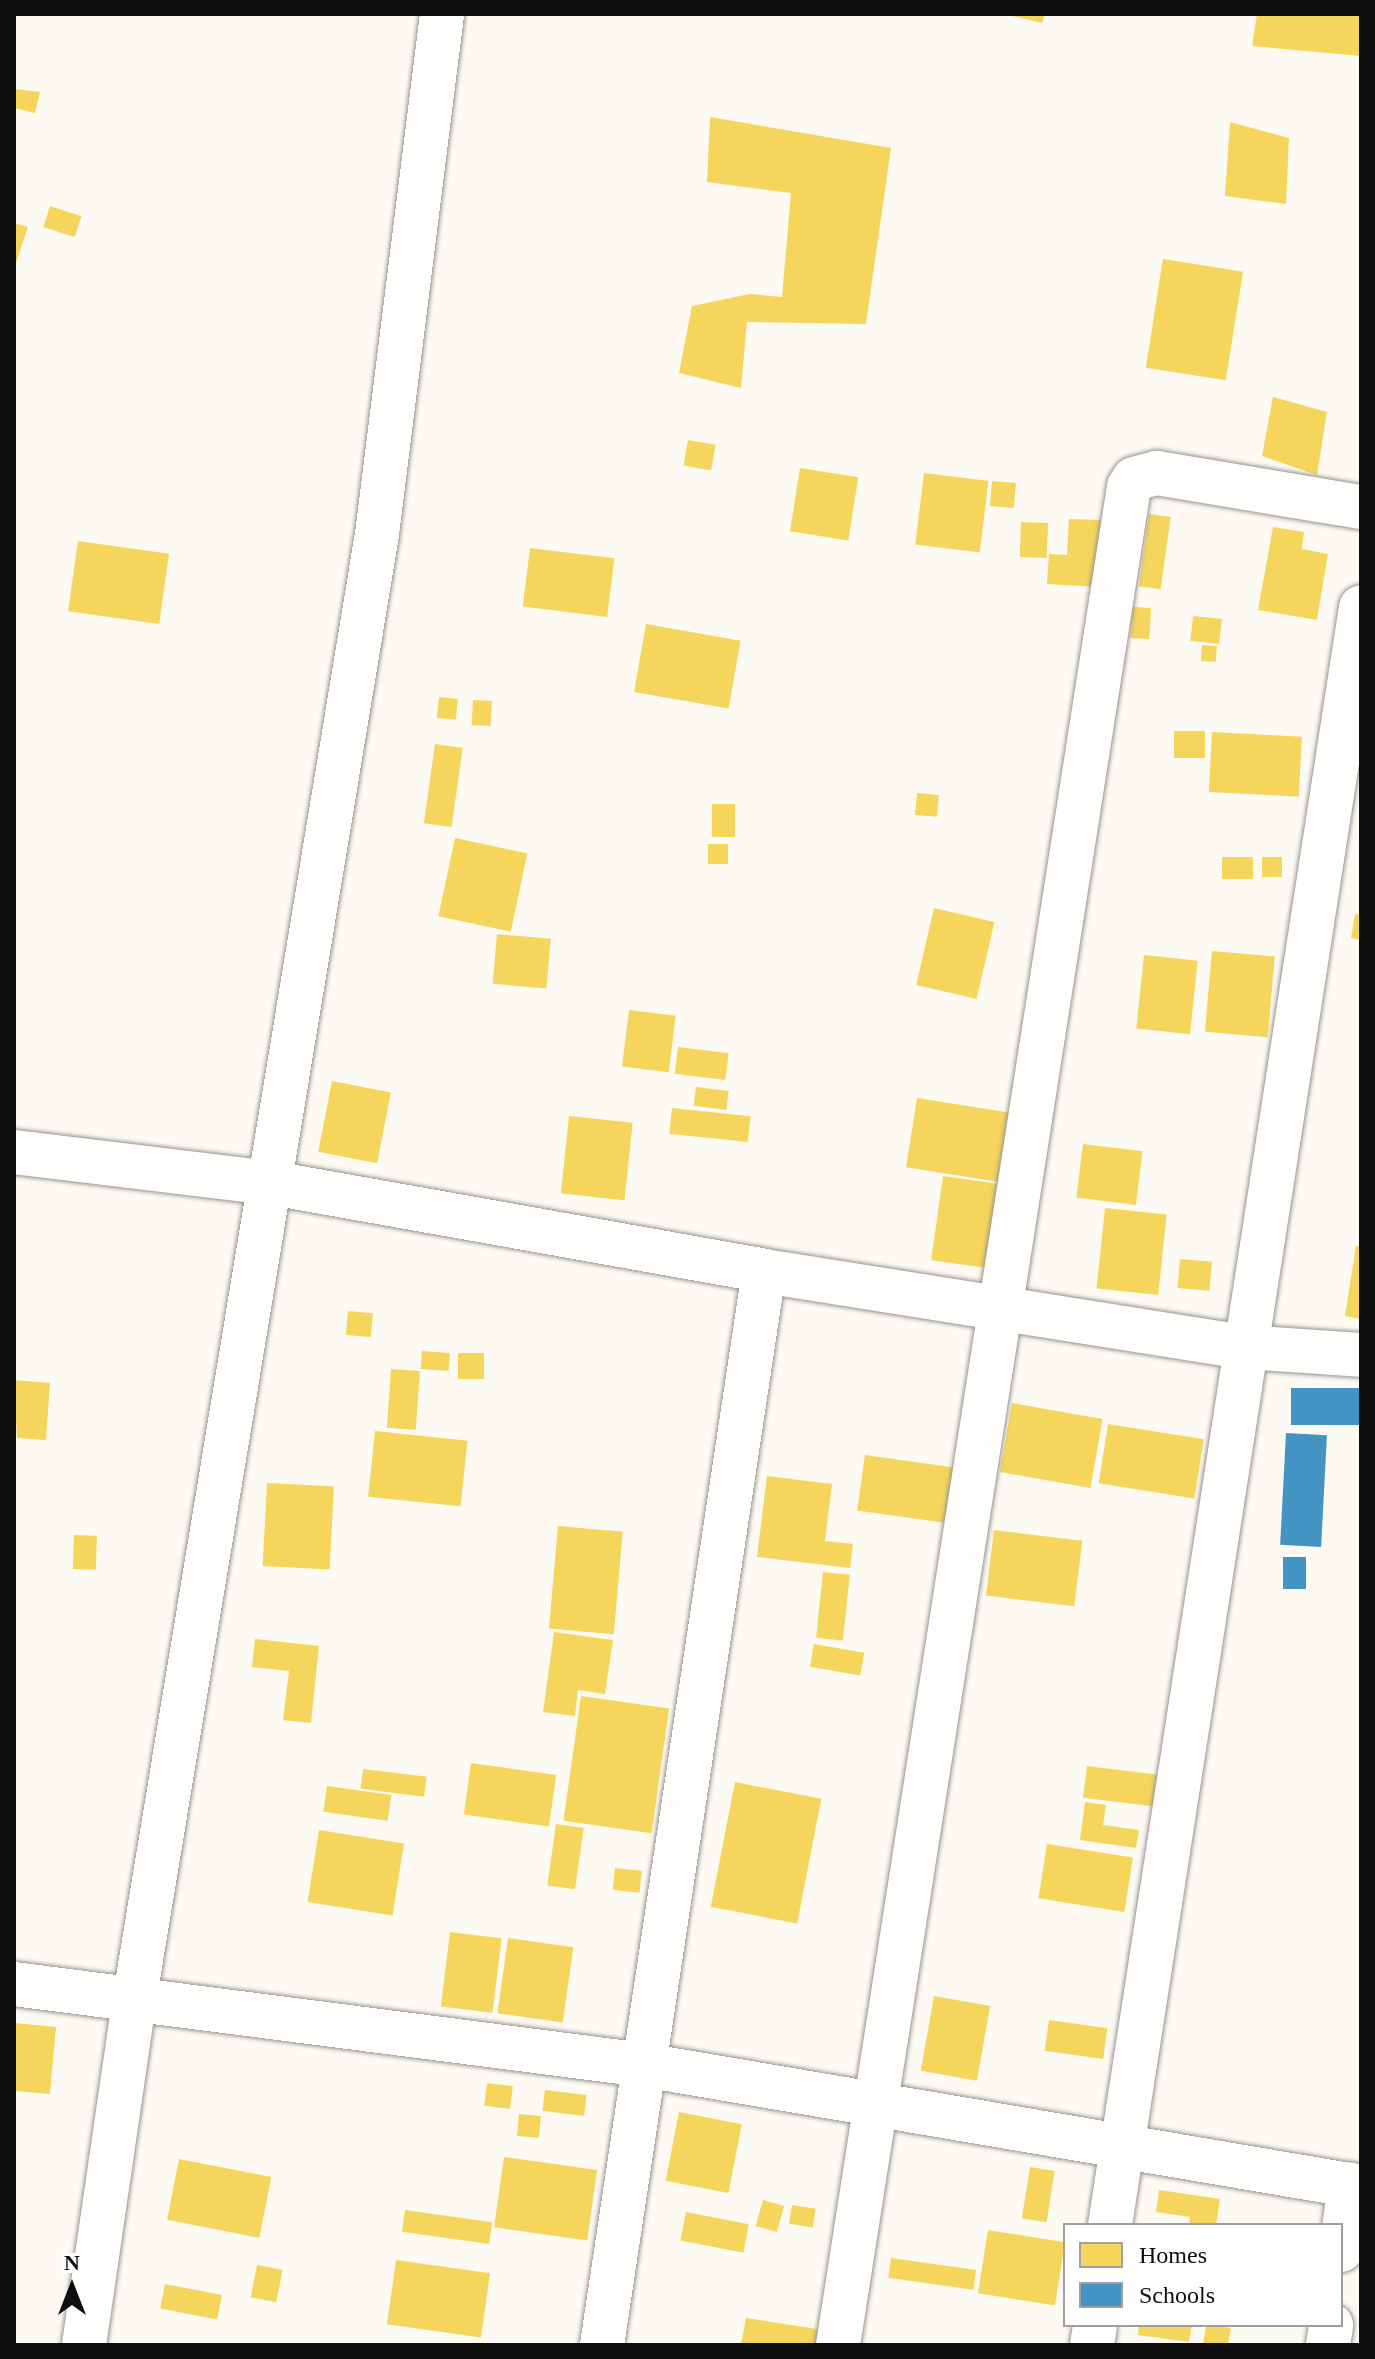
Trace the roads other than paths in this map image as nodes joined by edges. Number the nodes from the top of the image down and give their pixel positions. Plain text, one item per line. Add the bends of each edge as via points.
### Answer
1 (442, 14) edge
2 (1361, 507) edge
3 (1361, 607) edge
4 (14, 1152) edge
5 (272, 1183) junction
6 (764, 1271) junction
7 (1001, 1309) junction
8 (1245, 1347) junction
9 (1361, 1355) edge
10 (14, 1984) edge
11 (134, 2002) junction
12 (644, 2065) junction
13 (875, 2104) junction
14 (1122, 2146) junction
15 (1355, 2186) edge
16 (1110, 2223) edge
17 (1343, 2241) edge
18 (84, 2345) edge
19 (602, 2345) edge
20 (838, 2345) edge

1 - 5 street via 377,534
2 - 7 street via 1157,473 1134,479 1129,487
3 - 8 street
4 - 5 street
5 - 6 street
5 - 11 street
6 - 7 street
6 - 12 street
7 - 8 street
7 - 13 street
8 - 9 street
8 - 14 street
10 - 11 street
11 - 12 street
11 - 18 street
12 - 13 street
12 - 19 street
13 - 14 street
13 - 20 street
14 - 15 street
14 - 16 street
15 - 17 street

